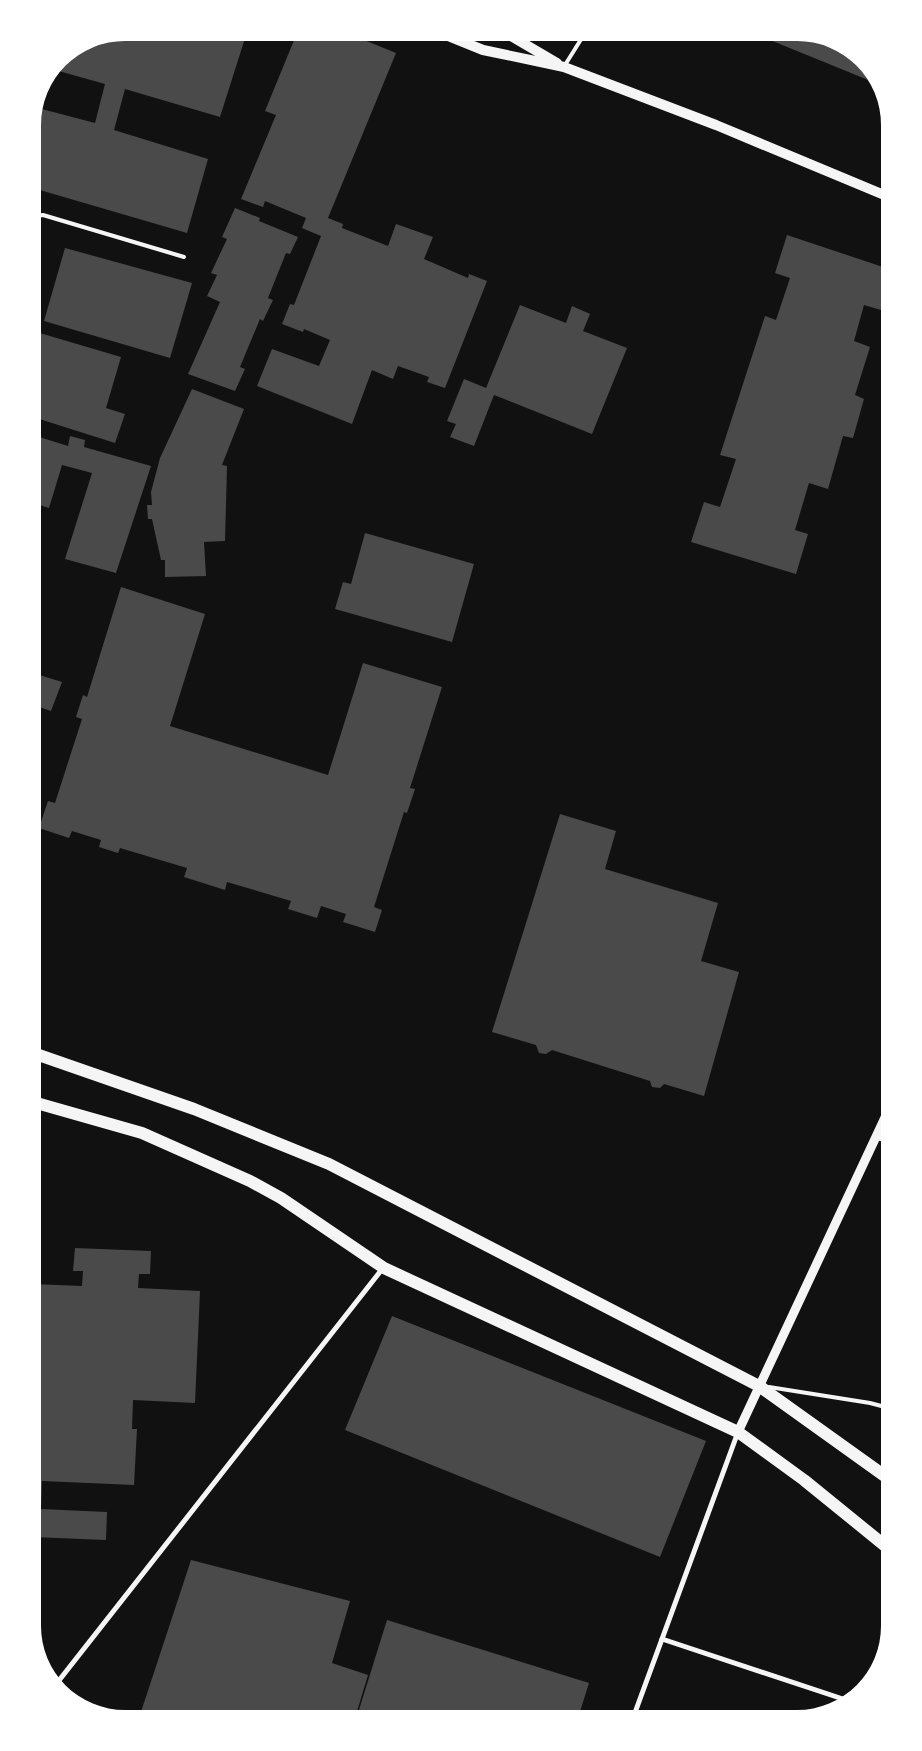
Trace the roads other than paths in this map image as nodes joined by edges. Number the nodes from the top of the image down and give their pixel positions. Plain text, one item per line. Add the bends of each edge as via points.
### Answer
1 (461, 41) edge
2 (520, 41) edge
3 (580, 41) edge
4 (564, 67) junction
5 (881, 192) edge
6 (41, 215) edge
7 (184, 257) dead end
8 (41, 1056) edge
9 (41, 1104) edge
10 (881, 1127) edge
11 (876, 1137) junction
12 (881, 1139) edge
13 (384, 1268) junction
14 (759, 1386) junction
15 (881, 1406) edge
16 (738, 1432) junction
17 (881, 1473) edge
18 (881, 1542) edge
19 (662, 1639) junction
20 (60, 1679) edge
21 (840, 1698) edge
22 (636, 1710) edge

1 - 4 main road via 483,50
2 - 4 main road
3 - 4 lane
4 - 5 main road
6 - 7 lane
8 - 14 main road via 194,1109 329,1164
9 - 13 main road via 142,1133 250,1180
10 - 11 street
11 - 12 street
11 - 14 street
13 - 16 main road
13 - 20 street
14 - 15 lane
14 - 16 street
14 - 17 main road
16 - 18 main road
16 - 19 street
19 - 21 street
19 - 22 street

